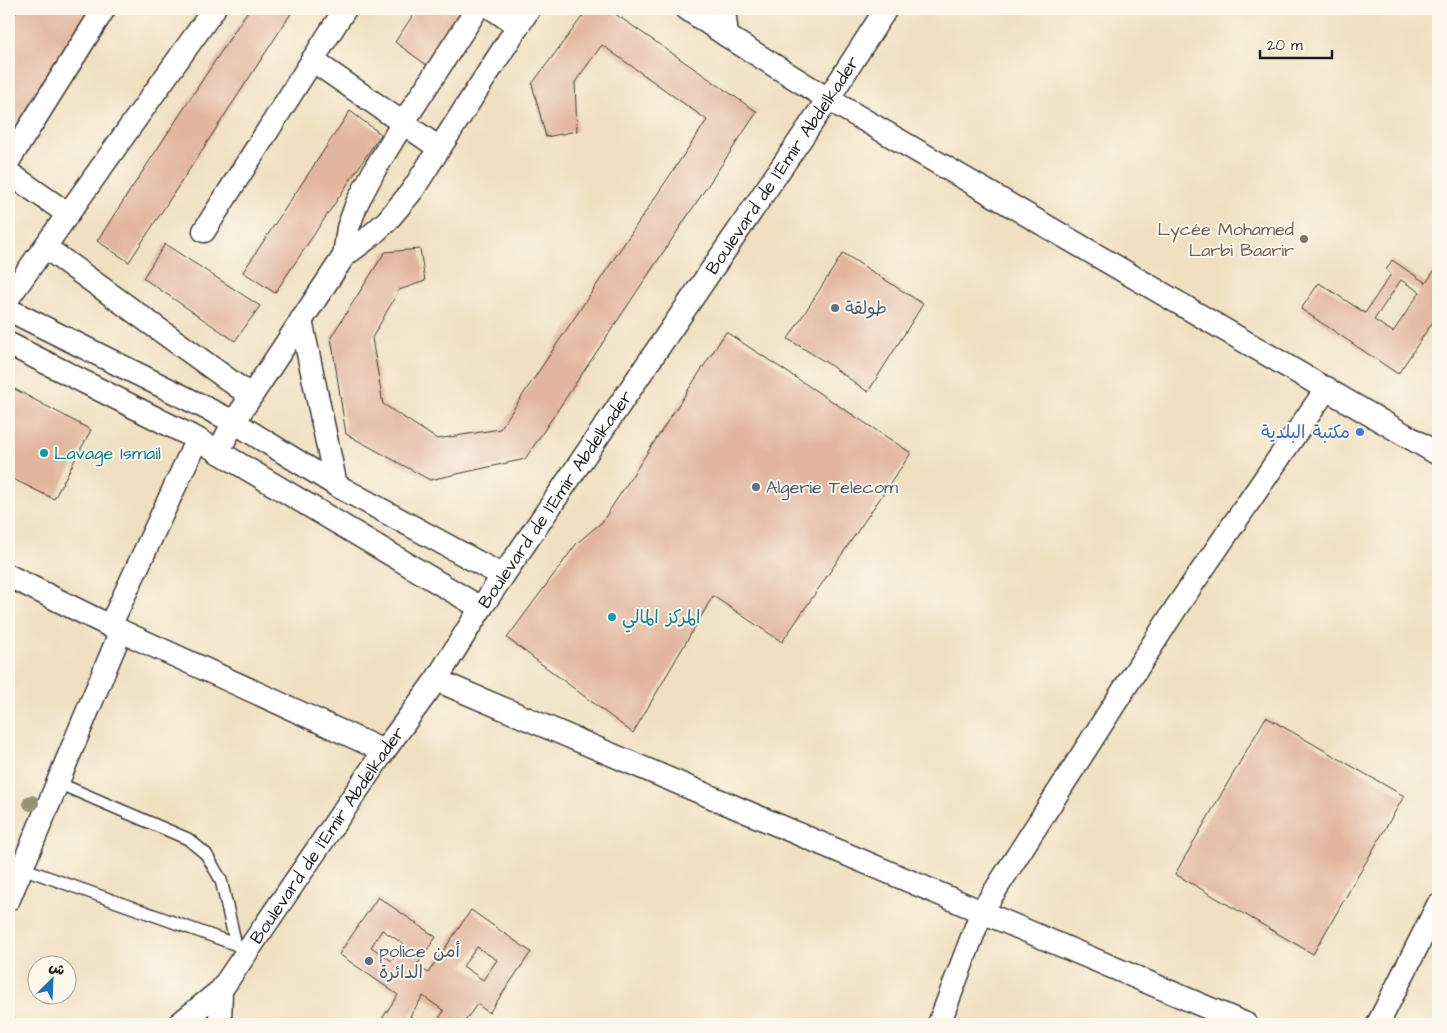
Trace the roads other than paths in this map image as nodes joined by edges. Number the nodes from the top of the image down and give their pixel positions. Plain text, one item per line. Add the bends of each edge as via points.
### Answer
1 (104, 9) edge
2 (214, 9) edge
3 (345, 9) edge
4 (477, 9) edge
5 (493, 9) edge
6 (687, 9) edge
7 (724, 9) edge
8 (886, 9) edge
9 (524, 17) edge
10 (727, 36) junction
11 (312, 60) junction
12 (828, 99) junction
13 (403, 123) junction
14 (439, 148) junction
15 (9, 160) edge
16 (9, 173) edge
17 (68, 214) junction
18 (204, 231) dead end
19 (45, 247) junction
20 (344, 256) junction
21 (9, 297) edge
22 (9, 310) edge
23 (301, 320) junction
24 (9, 344) edge
25 (1326, 388) junction
26 (251, 396) junction
27 (234, 422) junction
28 (197, 439) junction
29 (218, 452) junction
30 (1438, 454) edge
31 (336, 485) junction
32 (9, 576) edge
33 (503, 576) junction
34 (481, 608) junction
35 (116, 628) junction
36 (436, 680) junction
37 (384, 751) junction
38 (58, 783) junction
39 (22, 868) junction
40 (9, 899) edge
41 (1438, 905) edge
42 (982, 911) junction
43 (242, 947) junction
44 (221, 990) junction
45 (179, 1024) edge
46 (220, 1024) edge
47 (939, 1024) edge
48 (1246, 1024) edge
49 (1378, 1024) edge

1 - 15 street
2 - 17 street
3 - 11 street
4 - 13 street
5 - 9 street
6 - 10 street
7 - 10 street
8 - 12 street, Boulevard de l'Emir Abdelkader
9 - 14 street
10 - 12 street
11 - 13 street
11 - 18 street
12 - 25 street
12 - 33 street, Boulevard de l'Emir Abdelkader
13 - 14 street
13 - 20 street via 357,203 348,228
14 - 20 street via 412,191 387,221
16 - 17 street
17 - 19 street
19 - 21 street
19 - 26 street
20 - 23 street
22 - 27 street
23 - 26 street
23 - 31 street
24 - 28 street
25 - 30 street
25 - 42 street via 1176,608
26 - 27 street
27 - 29 street
27 - 31 street
28 - 29 street
28 - 35 street
29 - 34 street
31 - 33 street
32 - 35 street
33 - 34 street, Boulevard de l'Emir Abdelkader
34 - 36 street, Boulevard de l'Emir Abdelkader
35 - 37 street
35 - 38 street
36 - 37 street, Boulevard de l'Emir Abdelkader
36 - 42 street
37 - 43 street, Boulevard de l'Emir Abdelkader
38 - 39 street
38 - 43 lane via 188,839 206,854 221,880
39 - 40 street
39 - 43 lane
41 - 49 street
42 - 47 street
42 - 48 street
43 - 44 street, Boulevard de l'Emir Abdelkader
44 - 45 street, Boulevard de l'Emir Abdelkader
44 - 46 street

